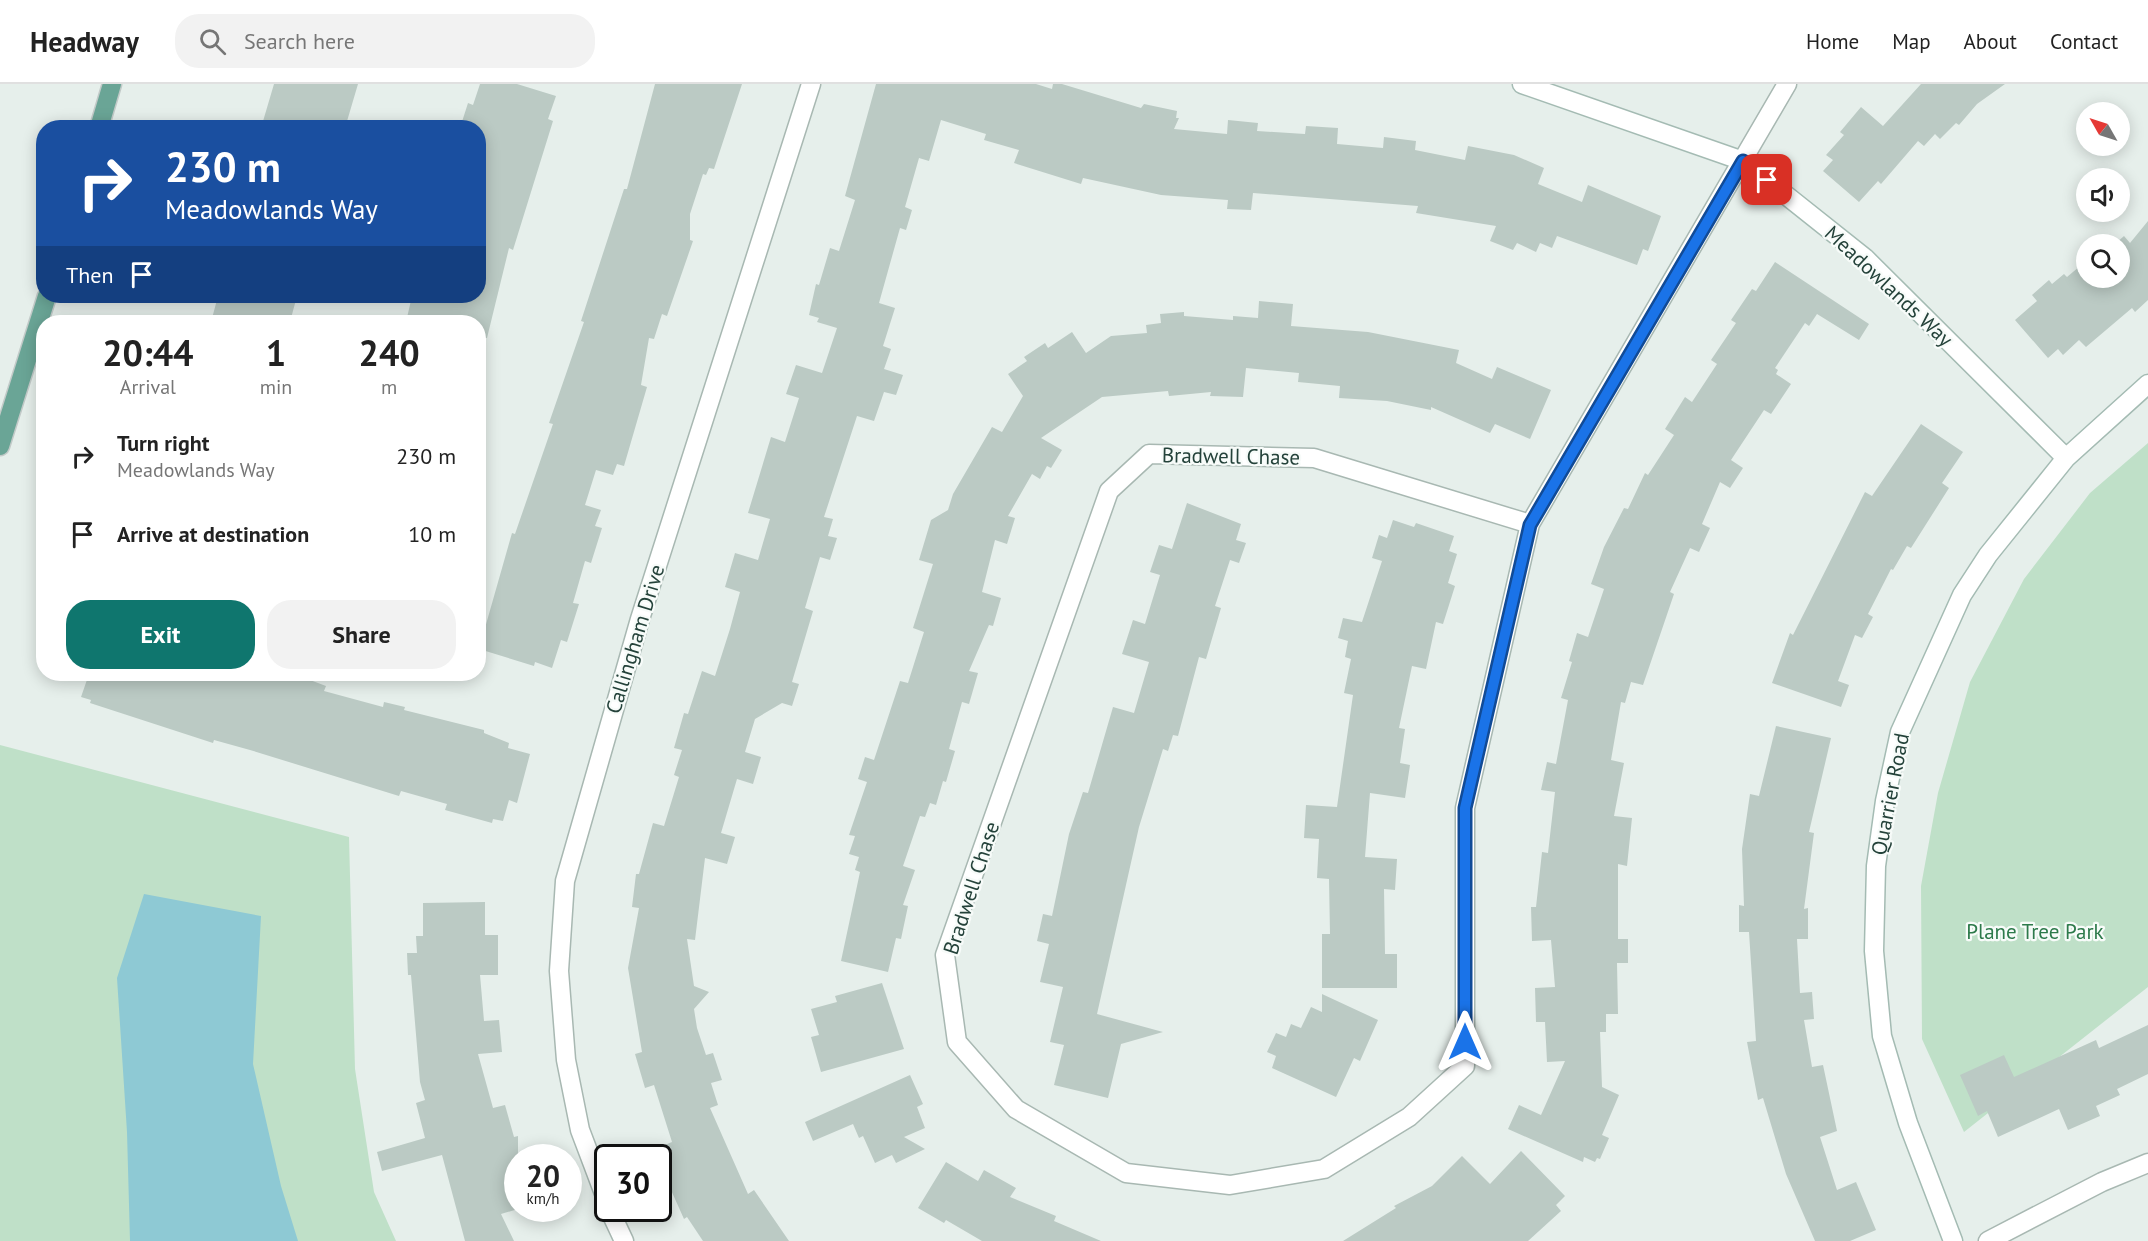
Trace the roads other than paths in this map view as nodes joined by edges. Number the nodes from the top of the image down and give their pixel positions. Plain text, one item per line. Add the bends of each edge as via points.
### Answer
1 (112, 84) edge
2 (811, 84) edge
3 (1522, 84) edge
4 (1787, 84) edge
5 (101, 120) edge
6 (1743, 161) junction
7 (36, 331) edge
8 (2148, 384) edge
9 (0, 446) edge
10 (2066, 458) junction
11 (1530, 525) junction
12 (2148, 1163) edge
13 (594, 1167) edge
14 (615, 1222) edge
15 (624, 1241) edge
16 (1953, 1241) edge
17 (1988, 1241) edge

1 - 5 main road
2 - 13 street, Callingham Drive via 640,619 565,881 559,971 566,1060 580,1130
3 - 6 street, Meadowlands Way
4 - 6 street, Bradwell Chase
6 - 10 street, Meadowlands Way via 1865,258
6 - 11 street, Bradwell Chase
7 - 9 main road
8 - 10 street, Quarrier Road
10 - 16 street, Quarrier Road via 1988,555 1962,594 1900,732 1885,801 1876,866 1874,951 1882,1036 1908,1123
11 - 11 street, Bradwell Chase via 1465,808 1465,1066 1409,1118 1324,1169 1230,1185 1126,1173 1016,1108 957,1042 945,955 1109,491 1149,454 1314,458
12 - 17 street via 2102,1182
14 - 15 street

